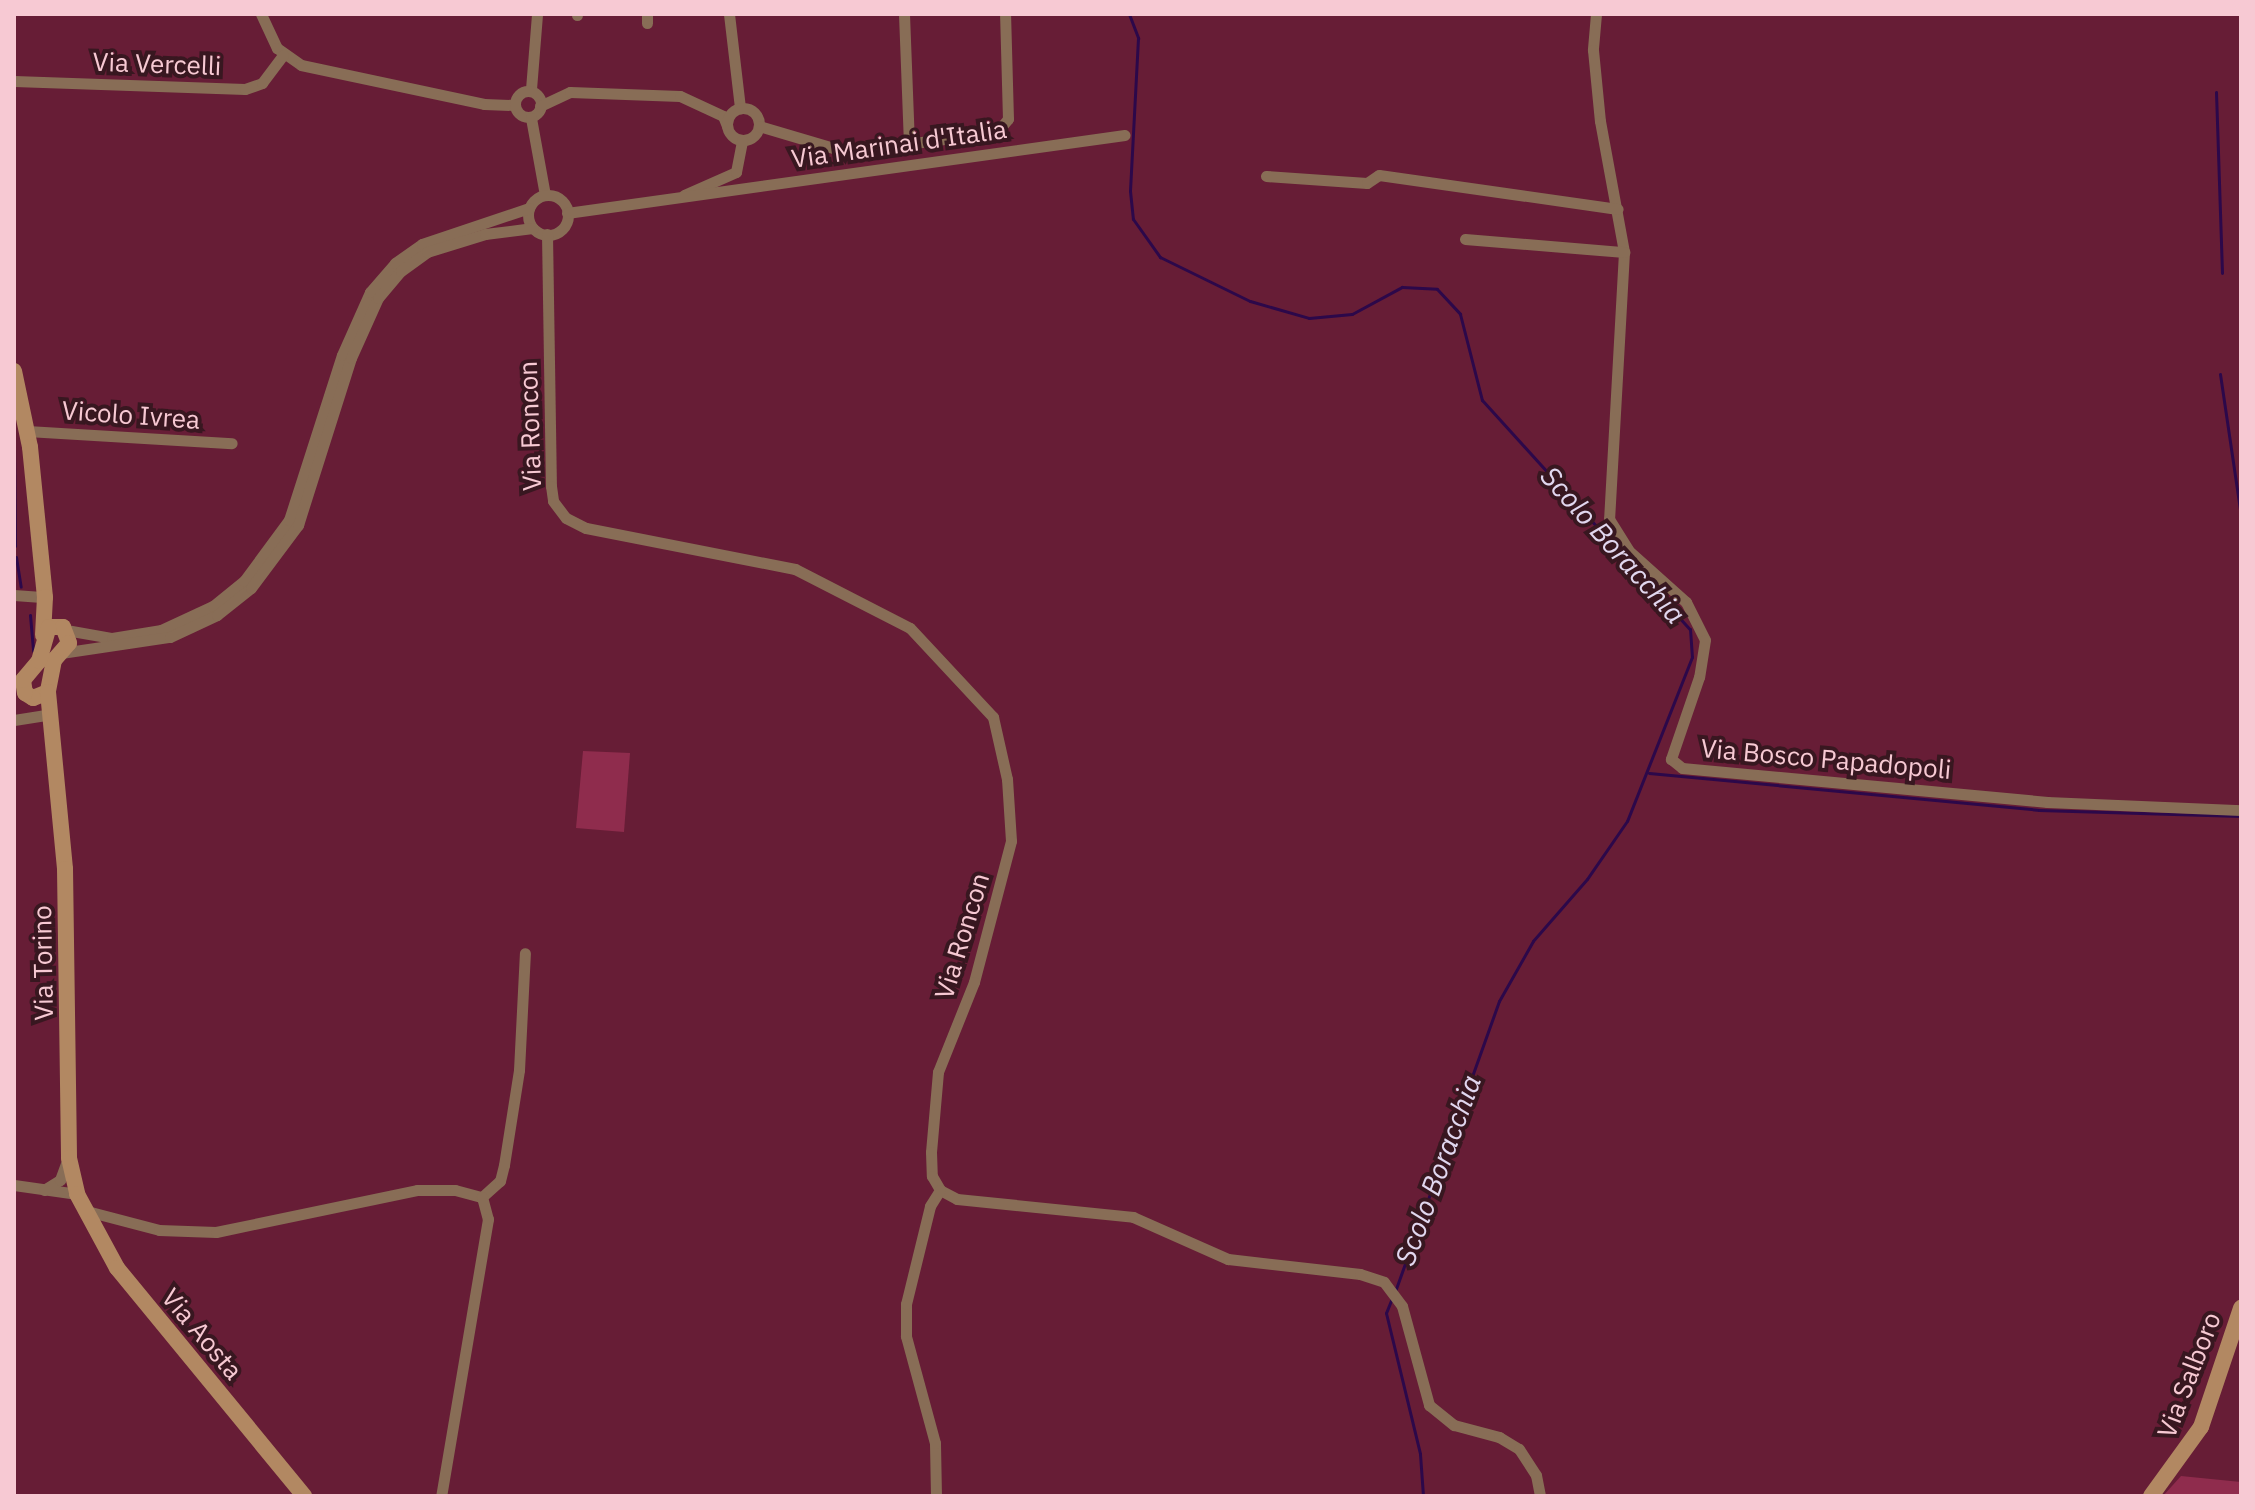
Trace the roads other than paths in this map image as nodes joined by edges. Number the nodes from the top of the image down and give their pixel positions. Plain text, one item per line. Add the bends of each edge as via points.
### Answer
1 (261, 14) edge
2 (537, 14) edge
3 (729, 14) edge
4 (904, 14) edge
5 (1005, 14) edge
6 (1596, 14) edge
7 (283, 55) junction
8 (14, 81) edge
9 (531, 89) junction
10 (515, 105) junction
11 (540, 106) junction
12 (740, 108) junction
13 (531, 118) junction
14 (727, 126) junction
15 (759, 126) junction
16 (1125, 135) dead end
17 (742, 141) junction
18 (909, 144) junction
19 (1266, 176) dead end
20 (545, 195) junction
21 (679, 199) junction
22 (529, 208) junction
23 (1618, 209) junction
24 (567, 213) junction
25 (533, 228) junction
26 (547, 234) junction
27 (1465, 239) dead end
28 (1624, 252) junction
29 (14, 371) edge
30 (27, 431) junction
31 (232, 443) dead end
32 (14, 595) edge
33 (45, 597) junction
34 (64, 628) junction
35 (43, 635) junction
36 (60, 653) junction
37 (21, 676) edge
38 (30, 694) edge
39 (46, 715) junction
40 (14, 720) edge
41 (54, 732) junction
42 (2241, 810) edge
43 (525, 953) dead end
44 (69, 1158) junction
45 (14, 1185) edge
46 (940, 1190) junction
47 (40, 1191) junction
48 (482, 1197) junction
49 (80, 1202) junction
50 (2241, 1308) edge
51 (304, 1496) edge
52 (441, 1496) edge
53 (936, 1496) edge
54 (1540, 1496) edge
55 (2151, 1496) edge

1 - 7 street
2 - 9 street
3 - 12 street
4 - 18 street
5 - 18 street via 1004,127
6 - 23 street, Via Bosco Papadopoli via 1593,50 1600,121
7 - 8 street, Via Vercelli via 262,83 245,89
7 - 10 street via 351,79
9 - 10 street via 519,94
9 - 11 street
10 - 13 street via 518,115
11 - 13 street
11 - 14 street via 570,92 680,96 723,116
12 - 14 street
12 - 15 street via 755,113
13 - 20 street
14 - 17 street
15 - 17 street via 751,139
15 - 18 street via 847,152
16 - 21 street, Via Marinai d'Italia
17 - 21 street, Via Marinai d'Italia via 736,172 705,182
19 - 23 street via 1367,183 1379,175
20 - 22 street
20 - 24 street via 560,199
21 - 24 street, Via Marinai d'Italia
22 - 25 street
22 - 34 street via 515,217 422,244 395,263 370,292 342,355 289,520 244,581 213,606 161,630 112,638
23 - 28 street, Via Bosco Papadopoli
24 - 26 street via 563,227
25 - 26 street
25 - 36 street via 485,234 427,252 378,298 351,358 298,525 251,588 217,615 170,637
26 - 46 street, Via Roncon via 551,486 553,501 566,518 594,529 795,569 910,628 993,717 1005,766 1011,841 974,982 938,1072 931,1152 932,1176
27 - 28 street
28 - 42 street, Via Bosco Papadopoli via 1609,519 1628,550 1686,602 1705,640 1699,677 1671,759 1682,768 2031,801
29 - 30 street
30 - 31 street, Vicolo Ivrea
30 - 33 street
32 - 33 street
33 - 34 street
33 - 35 street
34 - 35 street via 49,627
34 - 36 street via 69,643
35 - 37 street via 43,654
36 - 38 street
37 - 38 street
38 - 39 street, Via Torino
38 - 41 street, Via Torino
39 - 40 street
39 - 41 street, Via Torino
41 - 44 street, Via Torino via 65,869
43 - 48 street via 519,1070 504,1165 500,1181
44 - 47 street via 60,1180
44 - 49 street, Via Torino
45 - 47 street
46 - 53 street via 930,1206 906,1304 906,1336 935,1443
46 - 54 street via 957,1199 1133,1217 1228,1259 1360,1274 1395,1293 1429,1405 1454,1425 1499,1437 1519,1449 1536,1475
47 - 49 street
48 - 49 street via 455,1190 417,1190 216,1232 159,1230
48 - 52 street via 488,1219
49 - 51 street, Via Aosta via 117,1268
50 - 55 street, Via Salboro via 2201,1427

